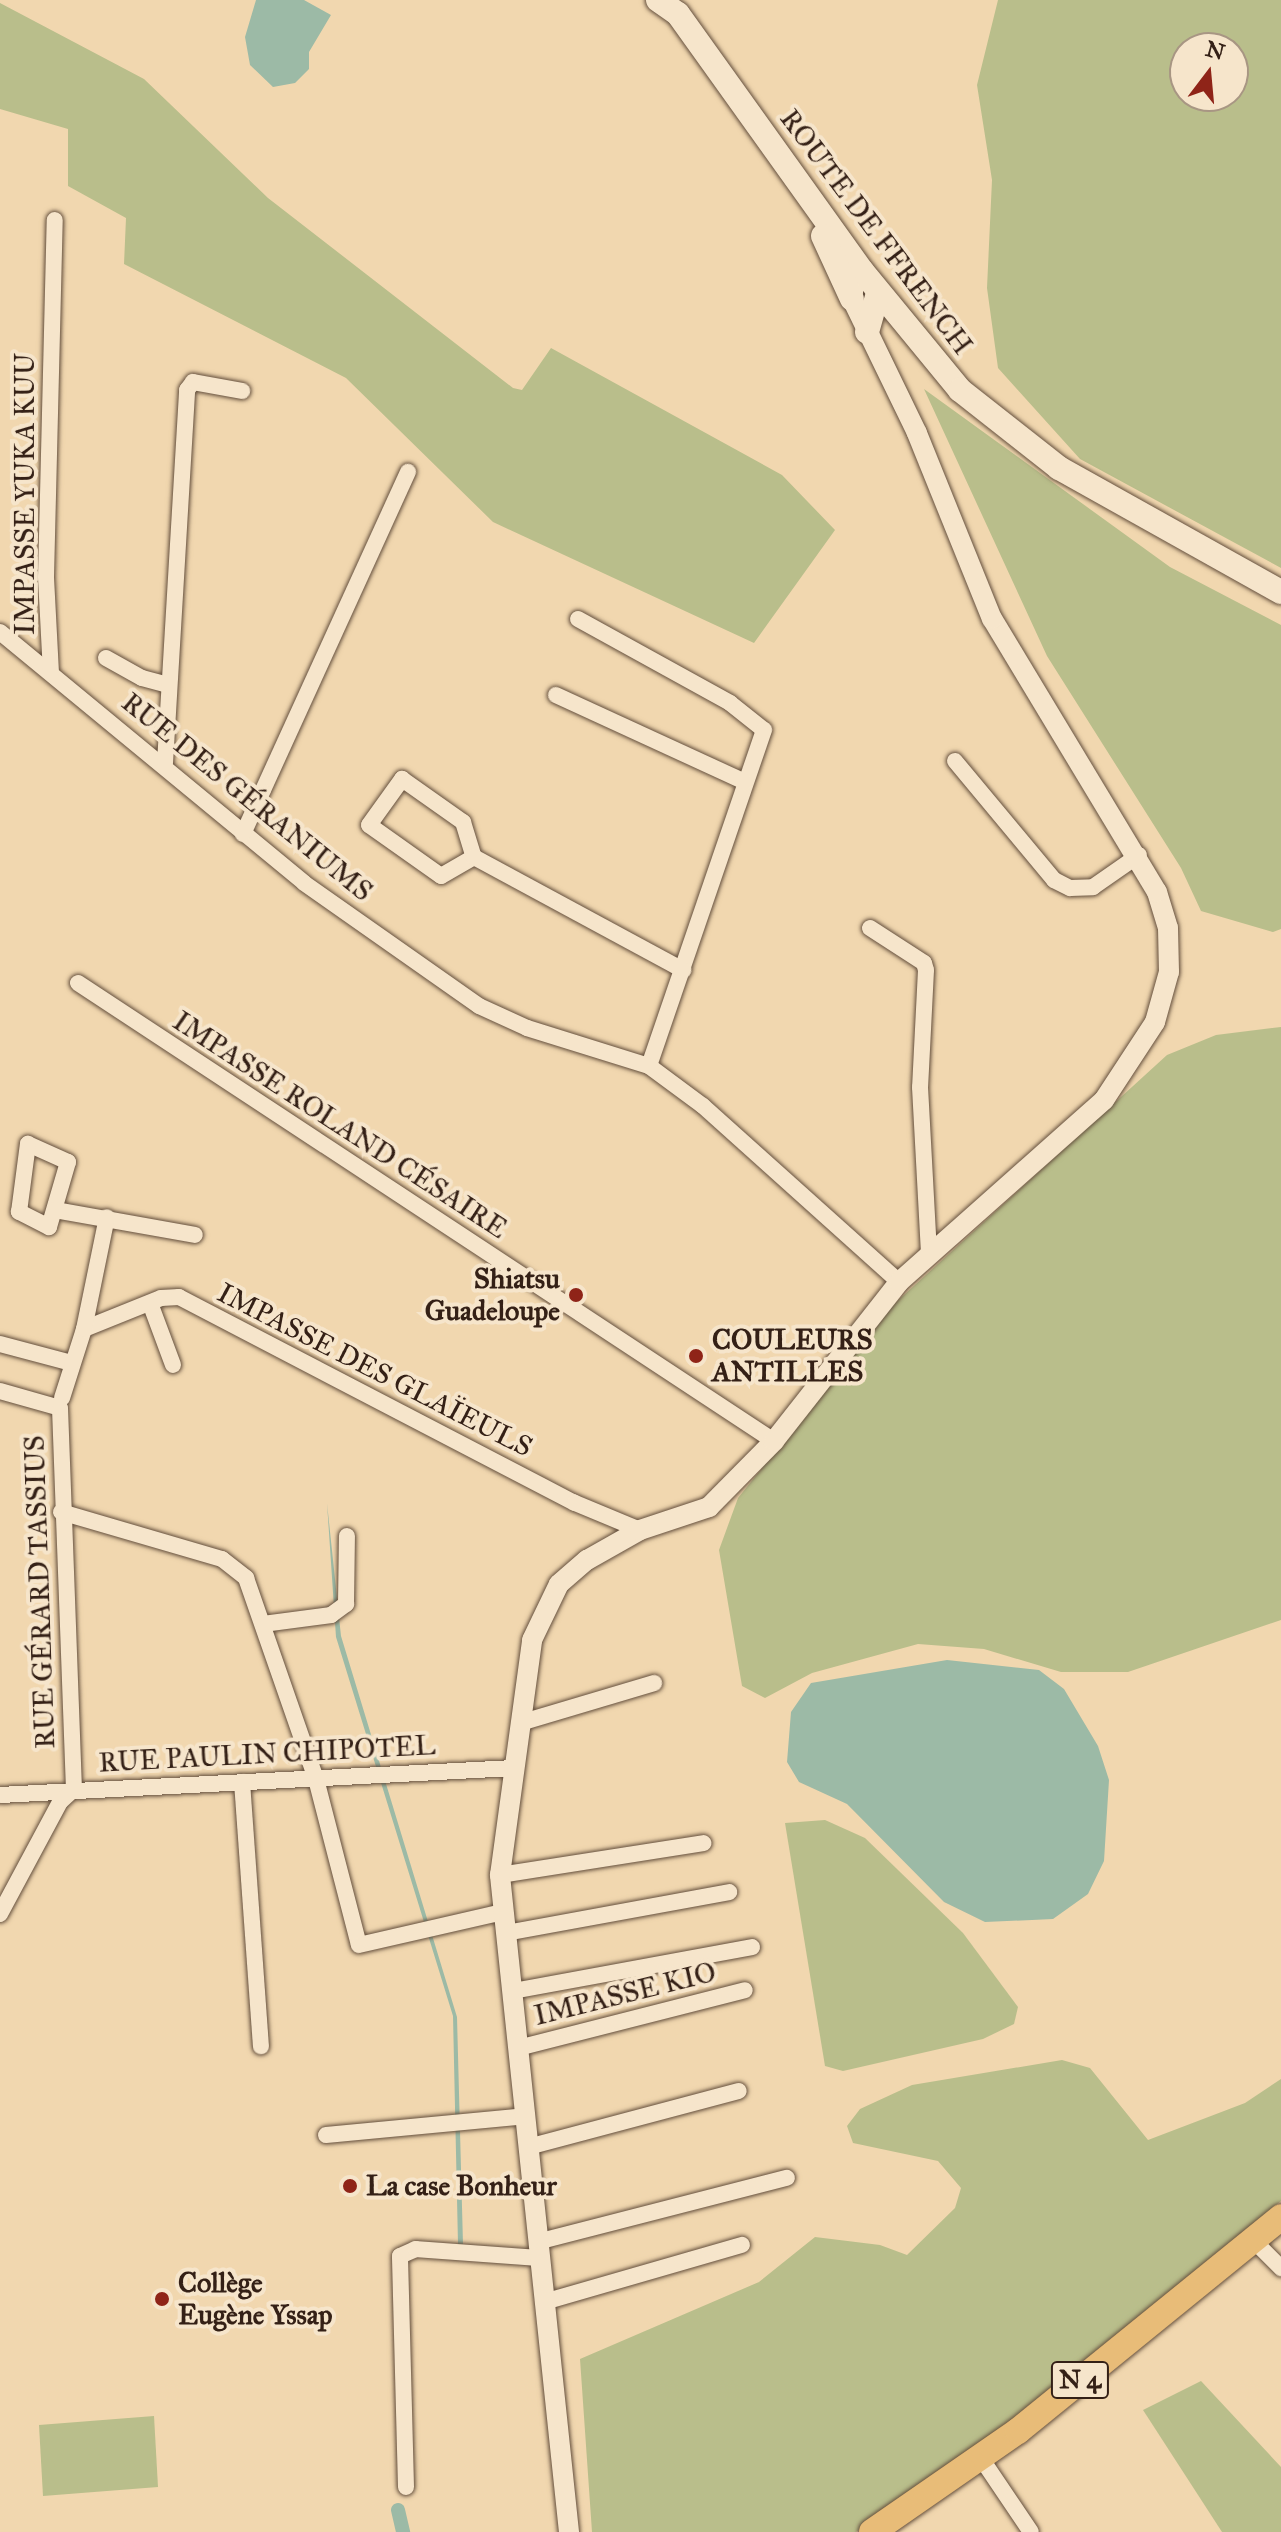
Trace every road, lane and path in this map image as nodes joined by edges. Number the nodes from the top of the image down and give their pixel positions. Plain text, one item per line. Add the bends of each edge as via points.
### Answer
1 (670, 5) edge
2 (802, 190) junction
3 (55, 220) dead end
4 (863, 272) junction
5 (878, 293) junction
6 (852, 299) junction
7 (867, 332) junction
8 (242, 391) dead end
9 (408, 472) dead end
10 (1281, 592) edge
11 (578, 619) dead end
12 (0, 632) edge
13 (106, 658) dead end
14 (51, 673) junction
15 (169, 685) junction
16 (556, 695) dead end
17 (955, 761) dead end
18 (165, 763) junction
19 (745, 782) junction
20 (243, 834) junction
21 (1139, 855) junction
22 (474, 857) junction
23 (870, 928) dead end
24 (683, 970) junction
25 (78, 983) dead end
26 (649, 1066) junction
27 (55, 1210) junction
28 (107, 1217) junction
29 (195, 1235) dead end
30 (929, 1255) junction
31 (899, 1282) junction
32 (150, 1303) junction
33 (84, 1329) junction
34 (0, 1344) edge
35 (72, 1363) junction
36 (173, 1365) dead end
37 (0, 1391) edge
38 (62, 1398) dead end
39 (774, 1441) junction
40 (61, 1512) junction
41 (640, 1530) junction
42 (347, 1536) dead end
43 (263, 1624) junction
44 (654, 1683) dead end
45 (520, 1723) junction
46 (513, 1768) junction
47 (316, 1779) junction
48 (242, 1782) junction
49 (74, 1789) junction
50 (0, 1795) edge
51 (704, 1843) dead end
52 (500, 1875) junction
53 (729, 1892) dead end
54 (503, 1912) junction
55 (0, 1914) edge
56 (506, 1933) junction
57 (752, 1947) dead end
58 (745, 1990) dead end
59 (513, 1991) junction
60 (261, 2046) dead end
61 (518, 2048) junction
62 (739, 2091) dead end
63 (527, 2116) junction
64 (326, 2135) dead end
65 (528, 2147) junction
66 (787, 2178) dead end
67 (1281, 2217) edge
68 (1253, 2240) junction
69 (742, 2245) dead end
70 (537, 2250) junction
71 (1281, 2268) edge
72 (544, 2302) junction
73 (981, 2458) junction
74 (406, 2487) dead end
75 (876, 2531) edge
76 (569, 2532) edge
77 (1031, 2532) edge

1 - 2 main road, ROUTE DE FFRENCH
2 - 4 main road, ROUTE DE FFRENCH
2 - 6 main road
3 - 14 street, IMPASSE YUKA KUU via 46,602
4 - 5 main road, ROUTE DE FFRENCH
4 - 6 street via 854,283
5 - 7 main road
5 - 10 main road, ROUTE DE FFRENCH via 940,369 997,424 1059,468
6 - 7 street
7 - 21 street via 917,433 992,619
8 - 15 street via 193,382 187,390
9 - 20 street
11 - 19 street via 730,703 764,730
12 - 14 street, RUE DES GÉRANIUMS
13 - 15 street via 142,678
14 - 18 street, RUE DES GÉRANIUMS
15 - 18 street
16 - 19 street
17 - 21 street via 1054,880 1070,888 1093,887
18 - 20 street, RUE DES GÉRANIUMS
19 - 24 street
20 - 26 street, RUE DES GÉRANIUMS via 479,1006 527,1028
21 - 30 street via 1168,928 1169,972 1155,1022 1104,1100
22 - 22 street via 463,822 402,779 369,825 441,876
22 - 24 street
23 - 30 street via 924,963 926,970 920,1087
24 - 26 street
25 - 39 street, IMPASSE ROLAND CÉSAIRE
26 - 31 street, RUE DES GÉRANIUMS via 703,1106
27 - 27 street via 49,1227 19,1212 28,1144 68,1162
27 - 28 street
28 - 29 street
28 - 33 street
30 - 31 street
31 - 39 street
32 - 33 street, IMPASSE DES GLAÏEULS
32 - 36 street
32 - 41 street, IMPASSE DES GLAÏEULS via 179,1297 575,1503
33 - 35 street
34 - 35 street
35 - 38 street
37 - 40 street, RUE GÉRARD TASSIUS via 60,1408
39 - 41 street via 709,1507
40 - 43 street via 232,1563 246,1578
40 - 49 street, RUE GÉRARD TASSIUS
41 - 45 street via 600,1551 559,1584 527,1638
42 - 43 street via 346,1604 331,1615
43 - 47 street
44 - 45 street
45 - 46 street
46 - 47 street, RUE PAULIN CHIPOTEL
46 - 52 street
47 - 48 street, RUE PAULIN CHIPOTEL
47 - 54 street via 359,1945
48 - 49 street, RUE PAULIN CHIPOTEL
48 - 60 street
49 - 50 street
49 - 55 street, RUE PAULIN CHIPOTEL via 60,1802
51 - 52 street
52 - 54 street
53 - 56 street
54 - 56 street
56 - 59 street
57 - 59 street
58 - 61 street, IMPASSE KIO
59 - 61 street
61 - 63 street
62 - 65 street
63 - 64 street
63 - 65 street
65 - 70 street
66 - 70 street
67 - 68 main road, N 4
68 - 71 street
68 - 73 main road, N 4
69 - 72 street
70 - 72 street
70 - 74 street via 436,2249 400,2256
72 - 76 street
73 - 75 main road, N 4
73 - 77 street

